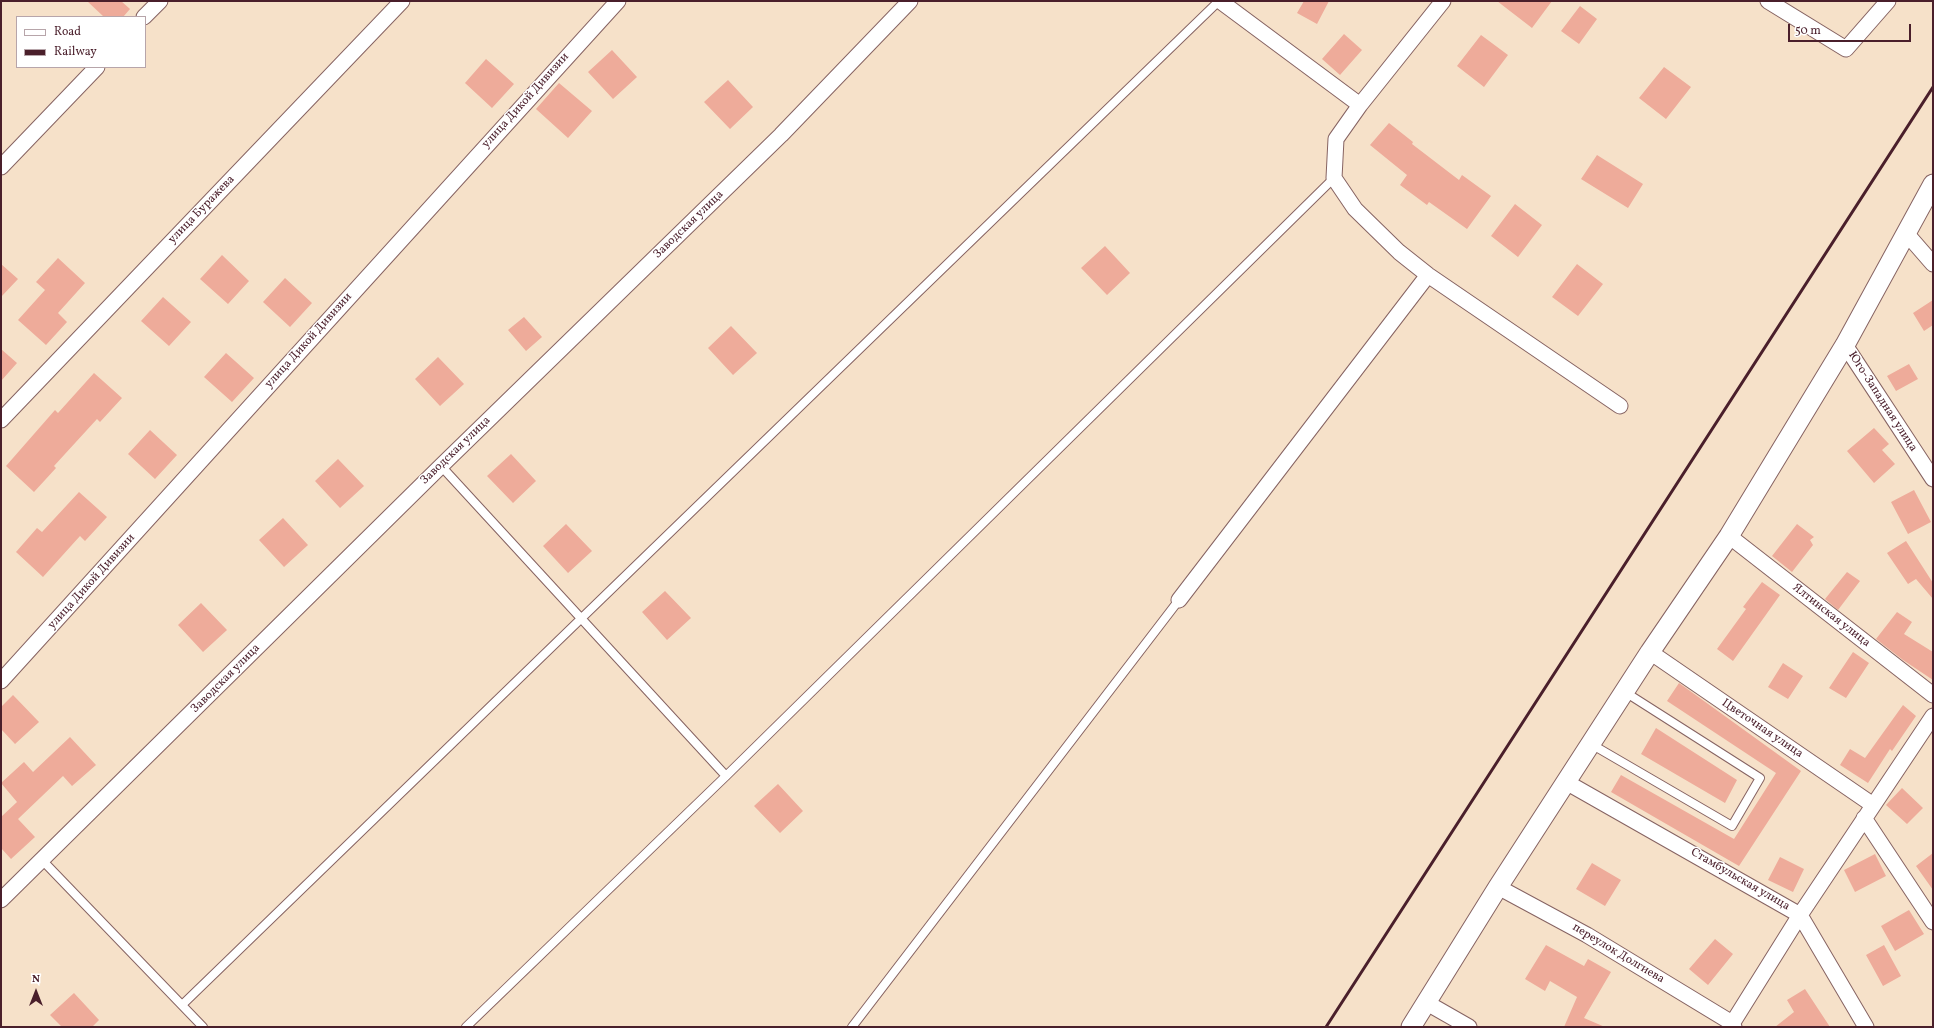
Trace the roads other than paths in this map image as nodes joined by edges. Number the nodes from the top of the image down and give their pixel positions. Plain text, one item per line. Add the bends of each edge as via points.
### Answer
1 (160, 1) edge
2 (402, 1) edge
3 (618, 1) edge
4 (910, 1) edge
5 (1219, 1) edge
6 (1443, 1) edge
7 (1768, 1) edge
8 (1888, 1) edge
9 (145, 16) edge
10 (95, 68) edge
11 (1360, 106) junction
12 (1, 167) edge
13 (1334, 178) junction
14 (1933, 184) edge
15 (1906, 233) junction
16 (1933, 264) edge
17 (1428, 275) junction
18 (1845, 345) junction
19 (1620, 406) dead end
20 (1, 420) edge
21 (441, 466) junction
22 (1933, 479) edge
23 (1729, 536) junction
24 (1178, 600) joint
25 (582, 619) junction
26 (1650, 652) junction
27 (1, 681) edge
28 (1625, 692) junction
29 (1933, 695) edge
30 (1933, 716) edge
31 (1591, 744) junction
32 (726, 776) junction
33 (1566, 782) junction
34 (1873, 805) junction
35 (1864, 818) junction
36 (43, 861) junction
37 (1498, 887) junction
38 (1, 900) edge
39 (1800, 915) junction
40 (1933, 922) edge
41 (1427, 1003) junction
42 (182, 1005) junction
43 (1732, 1026) edge
44 (203, 1027) edge
45 (466, 1027) edge
46 (852, 1027) edge
47 (1411, 1027) edge
48 (1469, 1027) edge
49 (1866, 1027) edge

1 - 9 street
2 - 20 street, улица Буражева
3 - 27 street, улица Дикой Дивизии
4 - 21 street, Заводская улица via 782,135
5 - 11 street
5 - 25 lane
6 - 11 street
7 - 8 street via 1846,49
10 - 12 street
11 - 13 street via 1336,139
13 - 17 street via 1355,209 1399,252
13 - 32 lane
14 - 15 street
15 - 16 street
15 - 18 street
17 - 19 street
17 - 24 street
18 - 22 street, Юго-Западная улица
18 - 23 street
21 - 25 lane
21 - 36 street, Заводская улица
23 - 26 street
23 - 29 street, Ялтинская улица
24 - 46 lane
25 - 32 lane
25 - 42 lane
26 - 28 street
26 - 34 street, Цветочная улица
28 - 31 street
28 - 31 lane via 1760,778 1732,826
30 - 34 street
31 - 33 street
32 - 45 lane
33 - 37 street
33 - 39 street, Стамбульская улица
34 - 35 street
35 - 39 street
35 - 40 street
36 - 38 street, Заводская улица
36 - 42 lane
37 - 41 street
37 - 43 street, переулок Долгиева via 1587,935
39 - 43 street
39 - 49 street, Стамбульская улица
41 - 47 street
41 - 48 street
42 - 44 lane

